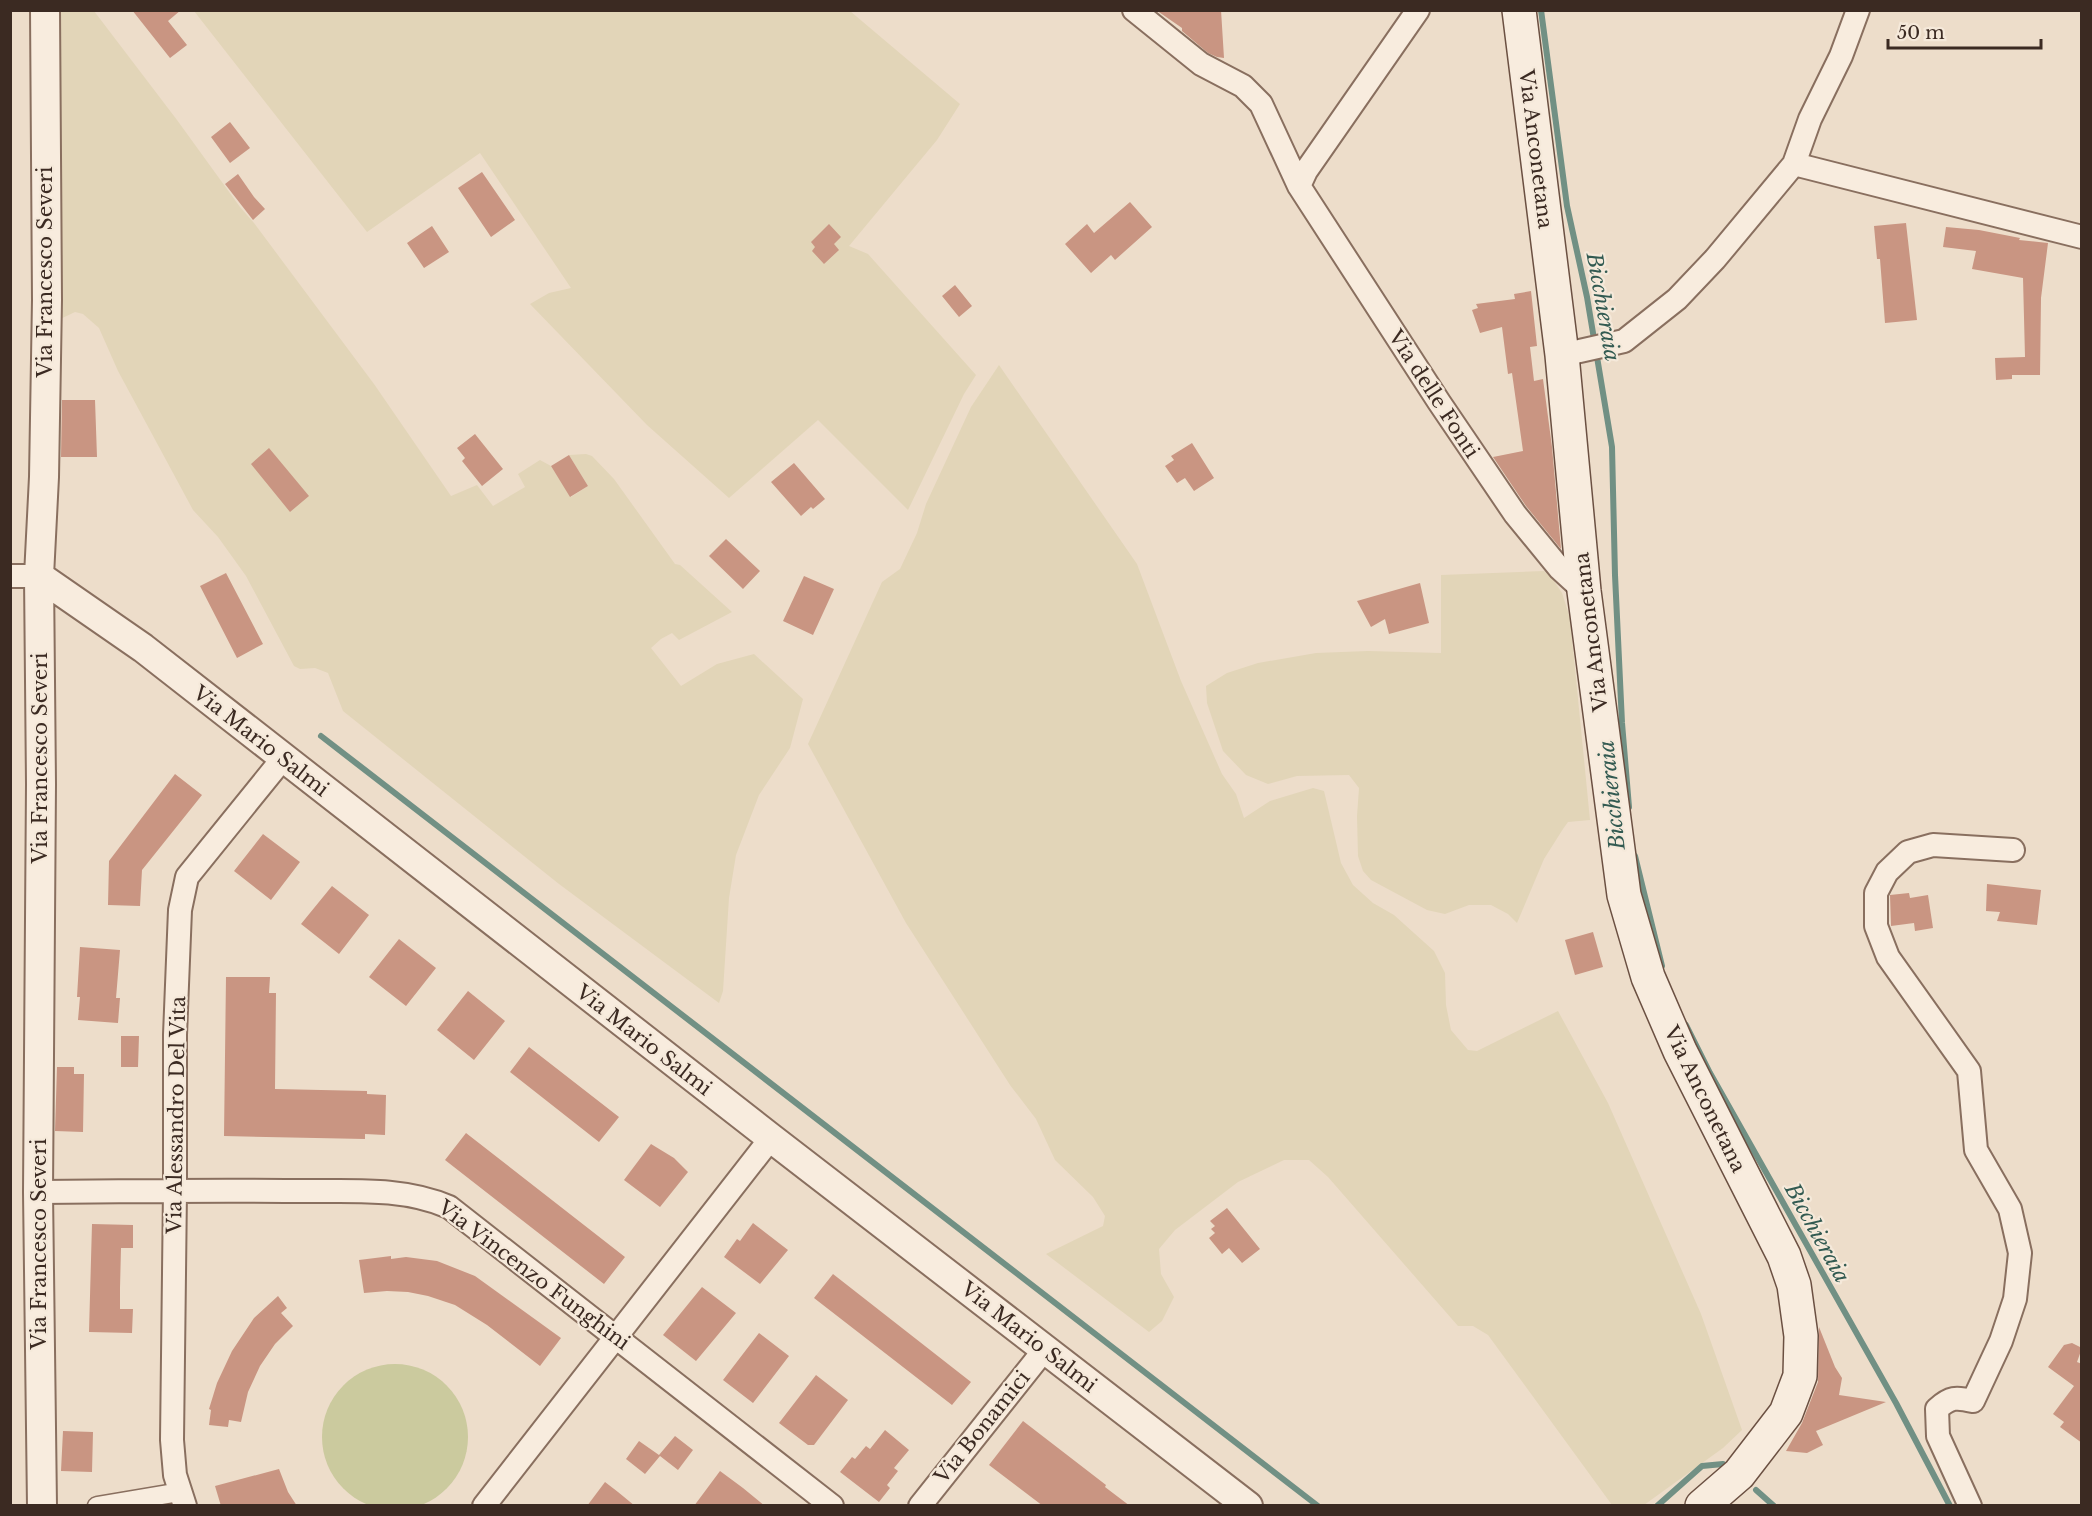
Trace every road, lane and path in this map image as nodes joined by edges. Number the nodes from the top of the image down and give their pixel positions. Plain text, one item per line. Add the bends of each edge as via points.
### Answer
1 (45, 10) edge
2 (1134, 10) edge
3 (1418, 10) edge
4 (1519, 10) edge
5 (1858, 10) edge
6 (1794, 164) junction
7 (1299, 186) junction
8 (2082, 237) edge
9 (1570, 353) junction
10 (10, 576) edge
11 (39, 576) junction
12 (1584, 591) junction
13 (284, 757) junction
14 (2013, 850) dead end
15 (771, 1138) junction
16 (175, 1190) junction
17 (38, 1192) junction
18 (617, 1336) junction
19 (1045, 1349) junction
20 (183, 1499) edge
21 (42, 1506) edge
22 (97, 1506) edge
23 (483, 1506) edge
24 (832, 1506) edge
25 (920, 1506) edge
26 (1248, 1506) edge
27 (1702, 1506) edge
28 (1970, 1506) edge

1 - 11 street, Via Francesco Severi via 47,300
2 - 7 street, Via delle Fonti via 1201,63 1243,86 1261,104
3 - 7 street
4 - 9 main road, Via Anconetana
5 - 6 street
6 - 8 street
6 - 9 street via 1677,299 1624,341
7 - 12 street, Via delle Fonti via 1515,514 1560,569
9 - 12 main road, Via Anconetana
10 - 11 street
11 - 13 street, Via Mario Salmi via 143,648
11 - 17 street, Via Francesco Severi
12 - 27 main road, Via Anconetana via 1624,894 1648,977 1680,1051 1784,1256 1794,1285 1801,1336 1800,1376 1786,1413 1739,1474
13 - 15 street, Via Mario Salmi
13 - 16 street, Via Alessandro Del Vita via 187,877 180,910 175,1035
14 - 28 street via 1933,845 1908,852 1887,872 1876,893 1876,926 1888,957 1969,1071 1976,1150 2010,1209 2020,1253 2015,1299 2001,1341 1973,1401 1958,1398 1937,1409 1938,1436
15 - 18 street
15 - 19 street, Via Mario Salmi
16 - 17 street, Via Vincenzo Funghini
16 - 18 street, Via Vincenzo Funghini via 389,1192 430,1199 448,1207
16 - 20 street, Via Alessandro Del Vita via 172,1440 175,1474
17 - 21 street, Via Francesco Severi
18 - 23 street
18 - 24 street, Via Vincenzo Funghini
19 - 25 street, Via Bonamici
19 - 26 street, Via Mario Salmi
20 - 22 street

